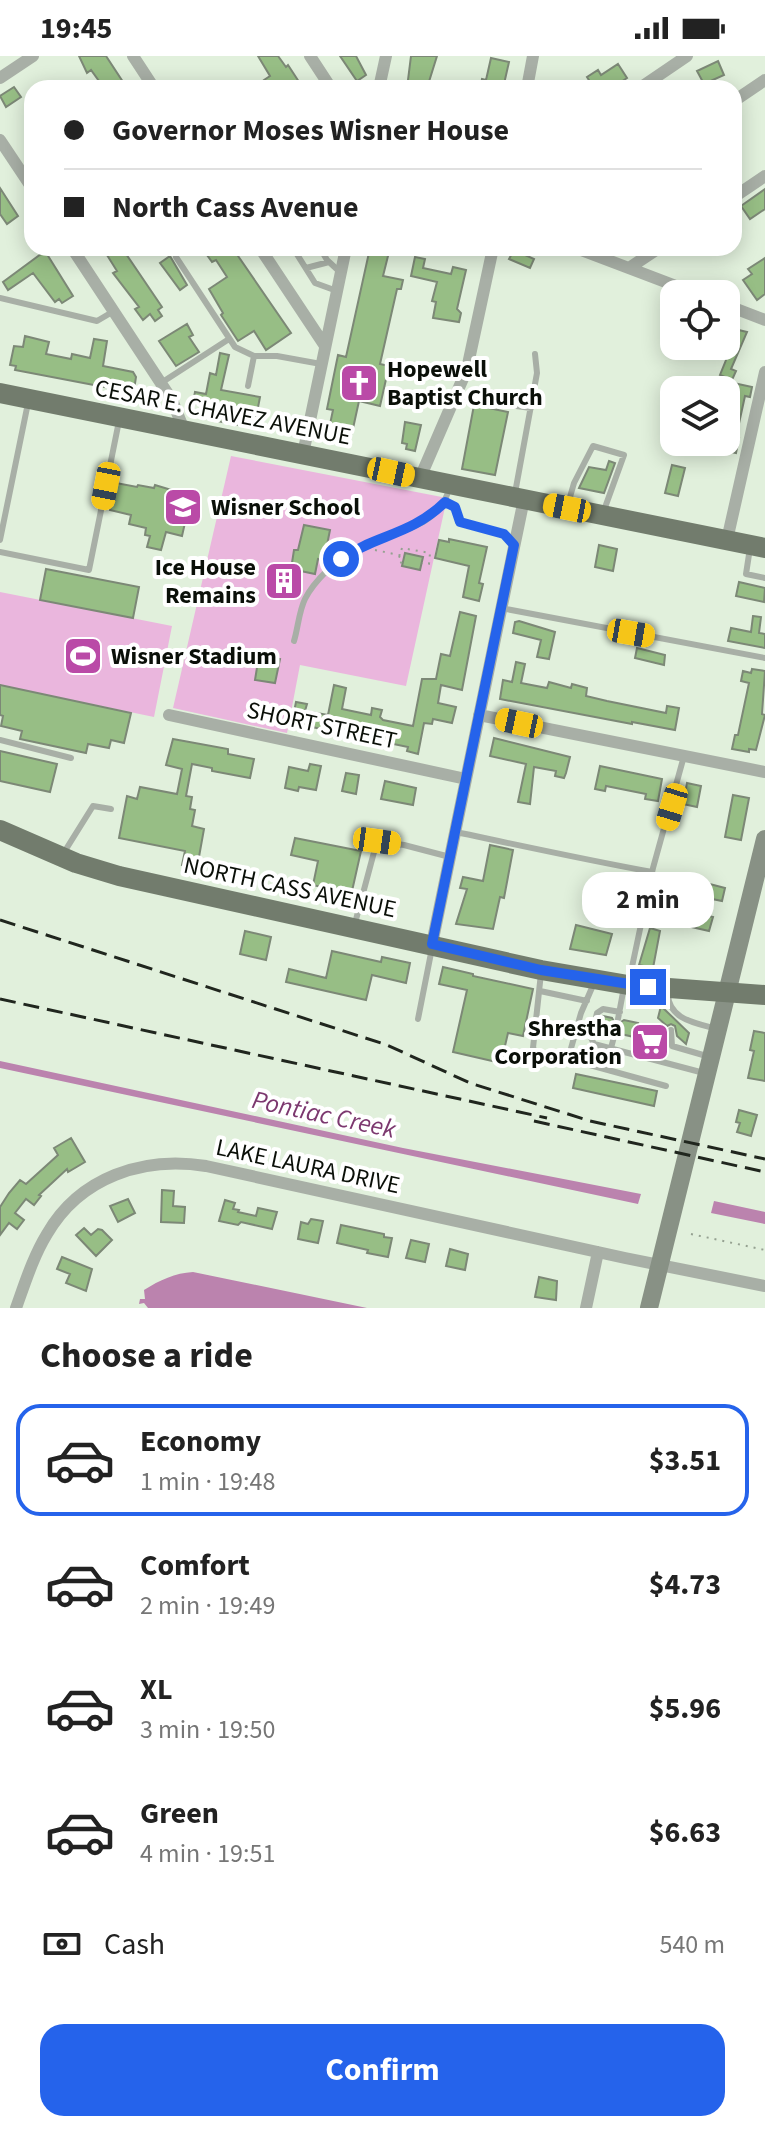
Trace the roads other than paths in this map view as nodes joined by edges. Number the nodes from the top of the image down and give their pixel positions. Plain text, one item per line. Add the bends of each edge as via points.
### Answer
1 (33, 56) edge
2 (133, 56) edge
3 (310, 56) edge
4 (386, 56) edge
5 (533, 56) edge
6 (687, 56) edge
7 (0, 78) edge
8 (149, 80) edge
9 (326, 80) edge
10 (381, 80) edge
11 (528, 80) edge
12 (652, 80) edge
13 (765, 80) edge
14 (742, 96) edge
15 (0, 140) edge
16 (24, 176) edge
17 (765, 176) edge
18 (742, 192) edge
19 (77, 256) edge
20 (265, 256) edge
21 (298, 256) edge
22 (325, 256) edge
23 (344, 256) edge
24 (491, 256) edge
25 (597, 256) edge
26 (647, 256) edge
27 (176, 257) dead end
28 (329, 262) junction
29 (306, 268) junction
30 (629, 268) junction
31 (341, 273) junction
32 (660, 280) edge
33 (337, 291) junction
34 (0, 298) edge
35 (740, 310) edge
36 (114, 311) junction
37 (765, 320) edge
38 (229, 339) junction
39 (325, 346) junction
40 (535, 354) dead end
41 (254, 356) junction
42 (321, 364) junction
43 (765, 372) edge
44 (161, 383) junction
45 (248, 386) dead end
46 (0, 393) edge
47 (28, 399) junction
48 (494, 403) dead end
49 (531, 408) junction
50 (119, 417) junction
51 (184, 430) junction
52 (303, 454) junction
53 (420, 478) junction
54 (448, 493) junction
55 (519, 498) junction
56 (567, 508) junction
57 (602, 515) junction
58 (0, 540) edge
59 (727, 540) junction
60 (514, 545) junction
61 (758, 546) edge
62 (0, 552) edge
63 (765, 578) edge
64 (501, 608) junction
65 (294, 641) dead end
66 (765, 658) edge
67 (169, 715) dead end
68 (479, 715) junction
69 (0, 740) edge
70 (684, 756) junction
71 (71, 758) dead end
72 (765, 772) edge
73 (466, 779) junction
74 (111, 809) dead end
75 (0, 830) edge
76 (456, 832) junction
77 (765, 839) edge
78 (62, 857) junction
79 (450, 857) junction
80 (652, 872) junction
81 (354, 927) junction
82 (432, 944) junction
83 (541, 970) junction
84 (595, 979) junction
85 (627, 985) junction
86 (668, 988) junction
87 (540, 991) junction
88 (729, 992) junction
89 (765, 995) edge
90 (587, 1001) junction
91 (418, 1019) dead end
92 (719, 1029) junction
93 (671, 1030) dead end
94 (615, 1033) dead end
95 (611, 1048) junction
96 (568, 1059) junction
97 (710, 1065) junction
98 (666, 1086) dead end
99 (598, 1252) junction
100 (660, 1264) junction
101 (765, 1286) edge
102 (16, 1308) edge
103 (586, 1308) edge
104 (649, 1308) edge

1 - 7 street
2 - 8 street
3 - 9 street
4 - 10 street
5 - 11 street
6 - 12 street
13 - 14 street
15 - 16 street
17 - 18 street
19 - 36 street
20 - 39 street
21 - 29 lane
22 - 28 lane
23 - 31 street
24 - 53 street via 467,369
25 - 30 street
26 - 30 street
27 - 38 lane
28 - 29 lane
28 - 31 lane
29 - 33 lane via 315,283
30 - 32 street
31 - 33 street
33 - 39 street
34 - 36 lane via 97,321
35 - 37 street
36 - 44 street
38 - 41 lane
38 - 44 lane
39 - 42 street
40 - 49 lane
41 - 42 lane
41 - 45 lane
42 - 52 street
43 - 59 street
44 - 51 street
46 - 47 main road, CESAR E. CHAVEZ AVENUE
47 - 50 main road, CESAR E. CHAVEZ AVENUE
47 - 58 lane
48 - 49 lane
49 - 55 lane
50 - 51 main road, CESAR E. CHAVEZ AVENUE
50 - 62 lane via 89,570
51 - 52 main road, CESAR E. CHAVEZ AVENUE
52 - 53 main road, CESAR E. CHAVEZ AVENUE
53 - 54 main road, CESAR E. CHAVEZ AVENUE
54 - 55 main road, CESAR E. CHAVEZ AVENUE
54 - 60 lane via 460,522 504,534
54 - 65 lane via 430,517 346,555 305,598
55 - 56 main road, CESAR E. CHAVEZ AVENUE
55 - 60 street
56 - 57 main road, CESAR E. CHAVEZ AVENUE
56 - 57 lane via 593,446 624,455
57 - 59 main road, CESAR E. CHAVEZ AVENUE
59 - 61 main road, CESAR E. CHAVEZ AVENUE
60 - 64 street
61 - 63 lane via 746,574
64 - 66 lane
64 - 68 street
67 - 73 street, SHORT STREET
68 - 70 street
68 - 73 street
69 - 71 lane
70 - 72 street
70 - 80 lane
73 - 76 street
74 - 78 lane via 93,806
75 - 78 main road, NORTH CASS AVENUE
76 - 79 street
76 - 80 lane
77 - 88 street
78 - 81 main road, NORTH CASS AVENUE via 119,876
79 - 81 lane via 377,841
79 - 82 street
80 - 85 lane
81 - 82 main road, NORTH CASS AVENUE
82 - 83 main road, NORTH CASS AVENUE
82 - 91 lane
83 - 84 main road, NORTH CASS AVENUE
83 - 87 lane
84 - 85 main road, NORTH CASS AVENUE
84 - 90 lane
85 - 86 main road, NORTH CASS AVENUE
85 - 95 lane via 619,1016 600,1011 591,1038 594,1044
86 - 88 main road, NORTH CASS AVENUE
86 - 92 lane via 668,1003 677,1018
87 - 90 lane
87 - 96 lane via 533,1048 550,1061
88 - 89 main road, NORTH CASS AVENUE
88 - 92 street
90 - 96 lane
92 - 97 street
93 - 97 lane via 672,1046
94 - 95 lane
95 - 97 lane
96 - 98 lane
97 - 100 street
99 - 100 street, LAKE LAURA DRIVE
99 - 102 street, LAKE LAURA DRIVE via 206,1166 159,1163 108,1177 67,1207 41,1245
99 - 103 street
100 - 101 street, LAKE LAURA DRIVE
100 - 104 street

